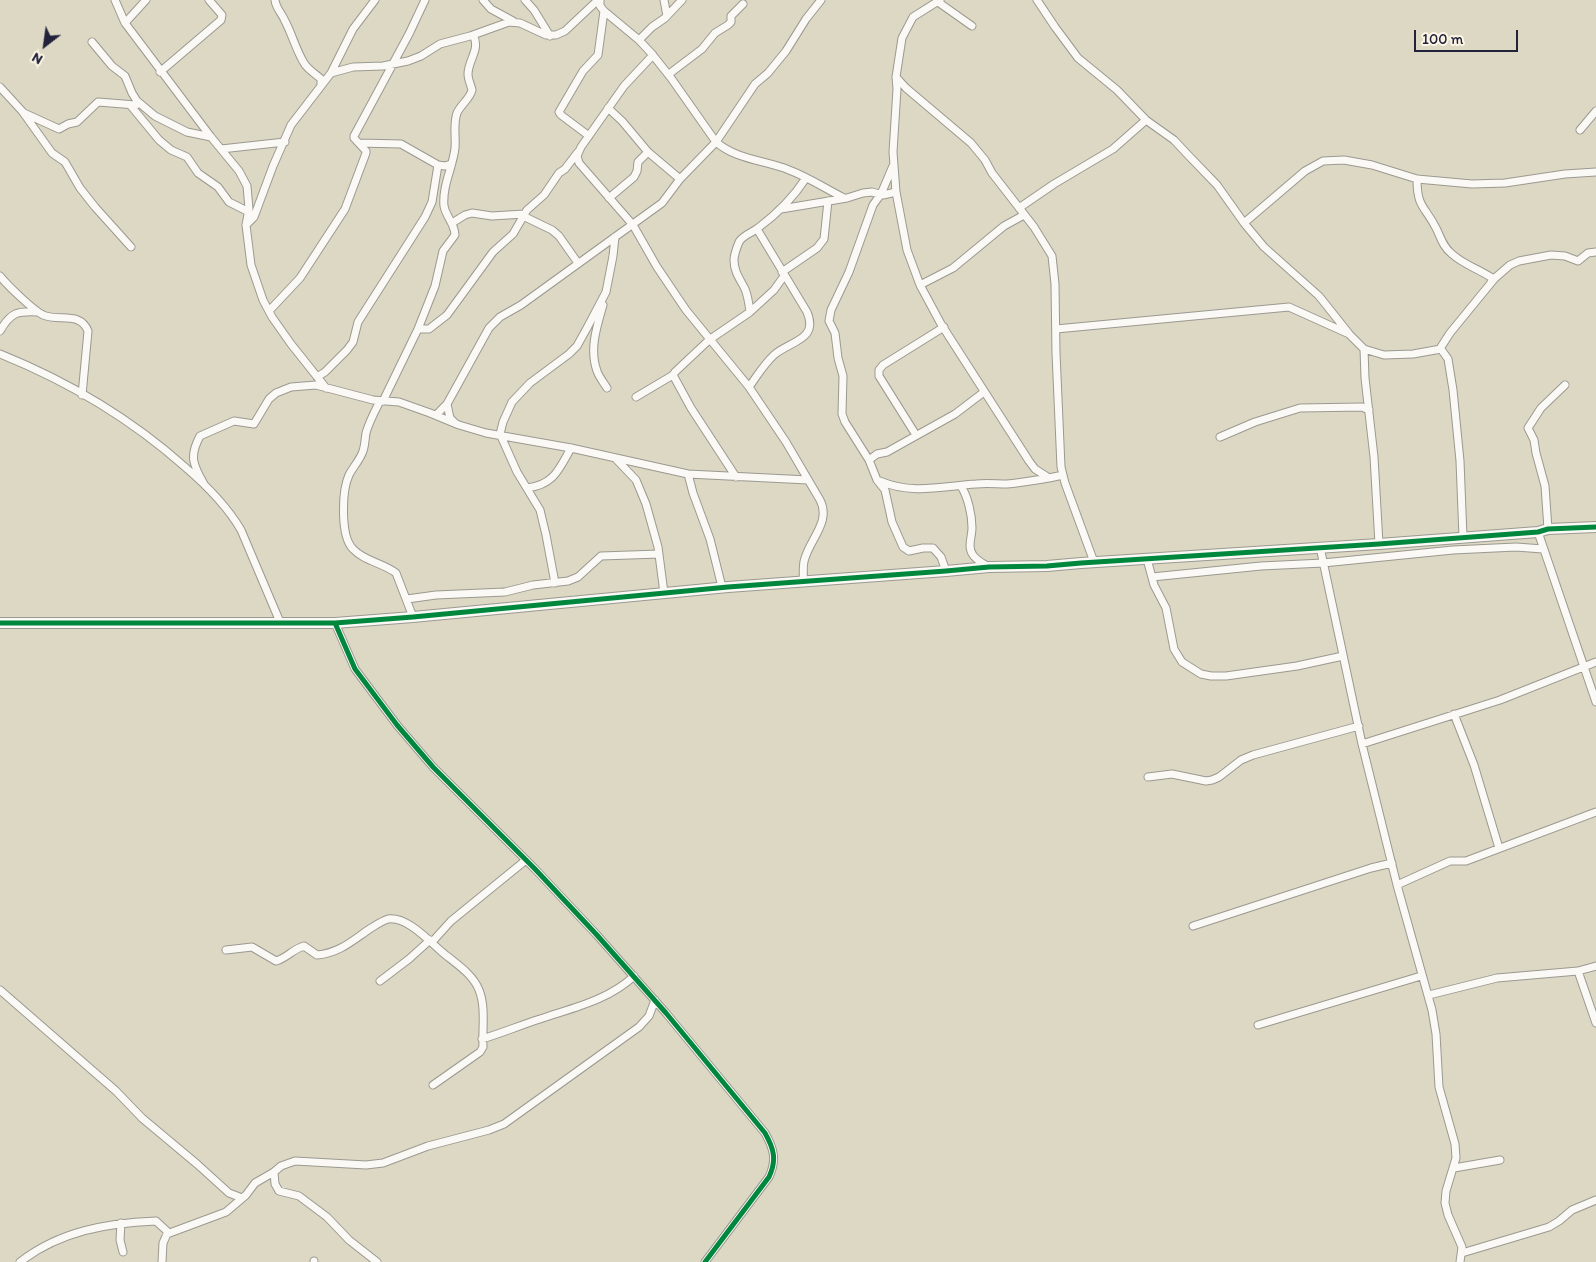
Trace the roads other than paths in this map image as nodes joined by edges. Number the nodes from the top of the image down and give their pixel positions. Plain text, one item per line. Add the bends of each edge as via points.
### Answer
1 (114, 0) edge
2 (146, 0) edge
3 (209, 0) edge
4 (275, 0) edge
5 (375, 0) edge
6 (426, 0) edge
7 (482, 0) edge
8 (525, 0) edge
9 (599, 0) edge
10 (664, 0) edge
11 (682, 0) edge
12 (821, 0) edge
13 (1038, 0) edge
14 (939, 1) edge
15 (744, 4) dead end
16 (604, 11) junction
17 (666, 16) junction
18 (514, 22) junction
19 (125, 23) junction
20 (972, 26) dead end
21 (474, 35) junction
22 (550, 36) junction
23 (639, 40) junction
24 (92, 42) dead end
25 (652, 54) junction
26 (392, 64) junction
27 (160, 72) junction
28 (331, 73) junction
29 (669, 74) junction
30 (896, 77) junction
31 (321, 84) junction
32 (0, 87) edge
33 (142, 105) junction
34 (132, 106) junction
35 (608, 108) junction
36 (1596, 111) edge
37 (23, 113) junction
38 (1146, 120) junction
39 (1580, 130) dead end
40 (589, 136) junction
41 (211, 137) junction
42 (285, 142) junction
43 (716, 142) junction
44 (359, 143) junction
45 (221, 149) junction
46 (578, 152) junction
47 (648, 152) junction
48 (451, 164) junction
49 (894, 164) junction
50 (438, 165) junction
51 (1596, 172) edge
52 (806, 178) junction
53 (680, 179) junction
54 (1417, 179) junction
55 (896, 192) junction
56 (881, 194) junction
57 (609, 198) junction
58 (844, 198) junction
59 (828, 201) junction
60 (1019, 208) junction
61 (781, 210) junction
62 (249, 212) junction
63 (523, 215) junction
64 (1024, 215) junction
65 (452, 223) junction
66 (1244, 223) junction
67 (246, 225) junction
68 (633, 225) junction
69 (757, 229) junction
70 (615, 237) junction
71 (132, 247) dead end
72 (1596, 252) edge
73 (578, 263) junction
74 (783, 274) junction
75 (0, 276) edge
76 (1491, 282) junction
77 (920, 285) junction
78 (606, 292) junction
79 (269, 311) junction
80 (38, 312) junction
81 (750, 312) junction
82 (944, 327) junction
83 (418, 329) junction
84 (1056, 329) junction
85 (0, 331) edge
86 (1350, 335) junction
87 (709, 340) junction
88 (1364, 349) junction
89 (1441, 349) junction
90 (0, 354) edge
91 (673, 375) junction
92 (317, 377) junction
93 (1565, 385) dead end
94 (749, 387) junction
95 (326, 388) junction
96 (607, 388) dead end
97 (984, 392) junction
98 (82, 395) junction
99 (636, 397) dead end
100 (382, 401) junction
101 (447, 404) junction
102 (1369, 410) junction
103 (436, 416) junction
104 (455, 424) junction
105 (500, 434) junction
106 (916, 435) junction
107 (1220, 437) dead end
108 (571, 448) junction
109 (616, 459) junction
110 (869, 460) junction
111 (688, 474) junction
112 (1063, 475) junction
113 (736, 477) junction
114 (1050, 478) junction
115 (808, 480) junction
116 (877, 480) junction
117 (204, 484) junction
118 (961, 486) junction
119 (527, 488) junction
120 (1596, 527) edge
121 (1543, 530) junction
122 (1463, 537) junction
123 (1379, 544) junction
124 (1320, 547) junction
125 (1543, 549) junction
126 (660, 554) junction
127 (1147, 559) junction
128 (1094, 562) junction
129 (1323, 563) junction
130 (989, 567) junction
131 (946, 572) junction
132 (1152, 577) junction
133 (803, 581) junction
134 (555, 582) junction
135 (722, 587) junction
136 (664, 593) junction
137 (407, 599) junction
138 (413, 617) junction
139 (280, 622) junction
140 (0, 623) edge
141 (334, 623) junction
142 (1343, 656) junction
143 (1596, 662) edge
144 (1584, 666) junction
145 (1596, 702) edge
146 (1454, 714) junction
147 (1359, 726) junction
148 (1362, 744) junction
149 (1148, 777) dead end
150 (1596, 812) edge
151 (1499, 848) junction
152 (526, 860) junction
153 (1392, 863) junction
154 (1397, 885) junction
155 (1193, 926) dead end
156 (431, 941) junction
157 (226, 950) dead end
158 (1596, 966) edge
159 (1578, 971) junction
160 (634, 976) junction
161 (1421, 976) junction
162 (380, 981) dead end
163 (0, 990) edge
164 (1429, 995) junction
165 (655, 1000) junction
166 (1596, 1023) edge
167 (1258, 1025) dead end
168 (482, 1039) junction
169 (434, 1085) dead end
170 (1500, 1160) dead end
171 (1454, 1168) junction
172 (274, 1172) junction
173 (242, 1198) junction
174 (1596, 1200) edge
175 (122, 1224) junction
176 (169, 1233) junction
177 (123, 1252) dead end
178 (1462, 1253) junction
179 (20, 1262) edge
180 (162, 1262) edge
181 (377, 1262) edge
182 (705, 1262) edge
183 (1460, 1262) edge

1 - 19 street
2 - 19 street
3 - 27 street via 222,15 221,20
4 - 31 street via 304,63 321,79
5 - 28 street via 353,29
6 - 26 street
7 - 18 street
8 - 22 street
9 - 16 street
9 - 22 street via 565,31
10 - 17 street
11 - 17 street
12 - 43 street via 786,51 755,84
13 - 38 street via 1078,58 1117,90
14 - 20 street
14 - 30 street via 916,15 904,32
15 - 29 street via 728,25
16 - 23 street
16 - 40 street via 598,55 583,71 560,112
17 - 23 street
18 - 21 street via 502,23
18 - 22 street
19 - 27 street
21 - 26 street via 440,44 416,58
21 - 48 street via 476,49 468,72 472,90 456,117
23 - 25 street
24 - 33 street via 124,76
25 - 29 street
25 - 35 street
26 - 28 street via 353,67
26 - 44 street via 354,136
27 - 41 street
28 - 31 street
29 - 43 street
30 - 49 street
30 - 60 street via 972,143
31 - 42 street via 291,125
32 - 37 street
33 - 34 street
33 - 41 street via 172,126
34 - 37 street via 96,103 77,122 59,129
34 - 62 street via 158,140 187,157 198,173 218,187 230,202
35 - 40 street
35 - 47 street
36 - 39 street
37 - 71 street via 52,153 65,162 80,188
38 - 60 street via 1113,149
38 - 66 street via 1174,140 1214,181
40 - 46 street
41 - 45 street
42 - 45 street
42 - 67 street via 254,216
43 - 52 street via 734,154 788,169
43 - 53 street
44 - 50 street via 402,144
44 - 79 street via 366,153 345,209 300,278
45 - 62 street via 248,186
46 - 57 street via 581,168
46 - 63 street via 566,169 558,173 544,195
47 - 53 street
47 - 57 street via 640,160 634,176
48 - 50 street
48 - 65 street via 444,205
49 - 55 street
49 - 56 street
50 - 92 street via 432,202 424,218 358,322 353,342
51 - 54 street via 1494,184
52 - 58 street
52 - 61 street
53 - 68 street via 662,203
54 - 66 street via 1372,165 1344,160 1322,161 1305,171
54 - 76 street via 1420,203 1447,249 1492,278
55 - 56 street
55 - 77 street via 907,250
56 - 58 street via 862,193
56 - 110 street via 873,205 849,272 829,315 843,376 842,414
57 - 68 street
58 - 59 street
59 - 61 street
59 - 74 street via 821,244
60 - 64 street
61 - 69 street
62 - 67 street
63 - 65 street via 468,214
63 - 73 street via 559,236
63 - 83 street via 513,234 493,252 446,315 430,329
64 - 77 street via 1004,226 952,268
64 - 84 street via 1052,256
65 - 83 street via 455,235 443,251 435,286
66 - 86 street via 1264,247 1319,296
67 - 79 street via 250,265
68 - 70 street
68 - 87 street via 657,267
69 - 74 street
69 - 81 street via 740,241 734,260
70 - 73 street
70 - 78 street
72 - 76 street via 1588,253 1578,261 1551,255 1519,261 1506,267
73 - 101 street via 493,324
74 - 81 street via 774,290
74 - 94 street via 807,312 811,328 800,340 773,356
75 - 80 street
76 - 89 street
77 - 82 street
78 - 96 street via 594,351 597,372
78 - 105 street via 577,346 530,383 512,402
79 - 92 street
80 - 85 street via 14,314
80 - 98 street via 52,317 78,319 87,328
81 - 87 street
82 - 97 street
82 - 106 street via 879,370 879,376
83 - 100 street
84 - 86 street via 1289,307
84 - 112 street
86 - 88 street
87 - 91 street
87 - 94 street
88 - 89 street via 1384,355
88 - 102 street
89 - 122 street via 1448,359 1453,390
90 - 98 street via 34,367
91 - 99 street
91 - 113 street
92 - 95 street
93 - 121 street via 1540,408 1528,428 1545,486
94 - 115 street
95 - 100 street
95 - 117 street via 291,387 269,399 254,424 225,423 200,436 193,459
97 - 106 street via 955,414
97 - 114 street via 1035,469
98 - 117 street via 126,420
100 - 103 street via 399,402
100 - 137 street via 366,434 363,451 346,483 344,533 360,555 396,573
101 - 103 street
101 - 104 street
102 - 107 street via 1362,407 1300,408
102 - 123 street
103 - 104 street
104 - 105 street
105 - 108 street
105 - 119 street
106 - 110 street
108 - 109 street
108 - 119 street via 550,480 539,487
109 - 111 street
109 - 126 street via 639,485
110 - 116 street
111 - 113 street
111 - 135 street
112 - 114 street
112 - 128 street
113 - 115 street
114 - 118 street
115 - 133 street via 824,511 818,532 804,559
116 - 118 street via 904,488
116 - 131 street via 885,490 892,522 903,548 909,551 933,548 941,557
117 - 139 street via 241,530
118 - 130 street via 973,526 971,552
119 - 134 street via 544,522
120 - 121 street
121 - 122 street
121 - 125 street
122 - 123 street
123 - 124 street
124 - 127 street
124 - 129 street
125 - 129 street via 1453,550
125 - 144 street
126 - 134 street via 601,556 578,578
126 - 136 street
127 - 128 street
127 - 132 street
128 - 130 street
129 - 132 street
129 - 142 street
130 - 131 street
131 - 133 street
132 - 142 street via 1166,608 1174,649 1182,662 1201,674 1226,676
133 - 135 street
134 - 137 street via 505,592 427,595
135 - 136 street
136 - 138 street
137 - 138 street
138 - 141 street
139 - 140 street
139 - 141 street
141 - 152 street via 355,668 397,725
142 - 147 street
143 - 144 street
144 - 145 street
144 - 146 street via 1500,700
146 - 148 street
146 - 151 street via 1474,765
147 - 148 street
147 - 149 street via 1253,755 1212,780 1172,774
148 - 153 street
150 - 151 street
151 - 154 street via 1466,861 1450,861
152 - 156 street
152 - 160 street
153 - 154 street
153 - 155 street
154 - 161 street
156 - 157 street via 402,922 389,919 343,948 326,954 317,955 304,946 276,961 252,948
156 - 162 street
156 - 168 street via 476,983 482,1000
158 - 159 street
159 - 164 street via 1497,978
159 - 166 street
160 - 165 street
160 - 168 street via 617,990 600,998
161 - 164 street
161 - 167 street
163 - 173 street via 229,1193
164 - 171 street via 1436,1034 1439,1086 1455,1144
165 - 172 street via 649,1016 639,1027 504,1124 383,1163 295,1161
165 - 182 street via 760,1127 772,1144 774,1154 768,1177
168 - 169 street via 480,1052
170 - 171 street
171 - 178 street via 1445,1203
172 - 173 street via 256,1183
172 - 181 street via 279,1191 299,1196
173 - 176 street via 219,1216
174 - 178 street via 1572,1210 1549,1227
175 - 176 street via 156,1221
175 - 177 street via 120,1240
175 - 179 street via 99,1226 70,1236 45,1246
176 - 180 street via 163,1243
178 - 183 street

